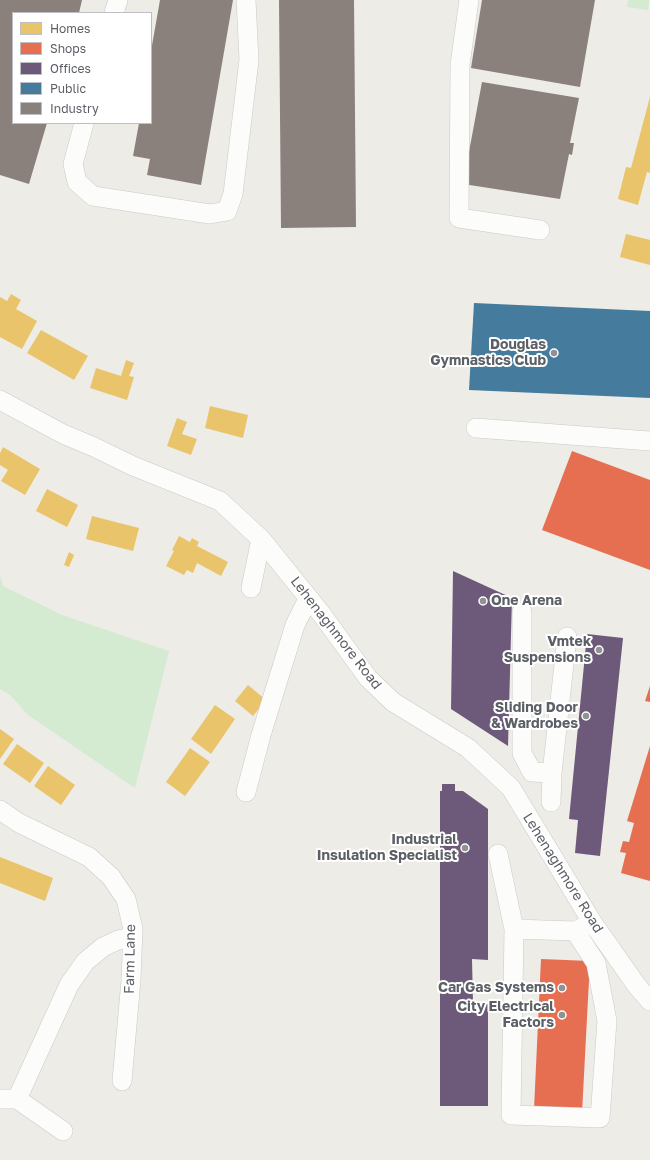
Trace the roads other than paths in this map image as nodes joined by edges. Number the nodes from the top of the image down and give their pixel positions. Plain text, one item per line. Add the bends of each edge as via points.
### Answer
1 (118, 0) edge
2 (246, 0) edge
3 (469, 0) edge
4 (114, 12) edge
5 (84, 124) edge
6 (540, 230) dead end
7 (0, 400) edge
8 (476, 428) dead end
9 (650, 441) edge
10 (261, 539) junction
11 (251, 588) dead end
12 (308, 599) junction
13 (522, 612) dead end
14 (567, 637) dead end
15 (532, 772) junction
16 (552, 773) junction
17 (511, 788) junction
18 (246, 792) dead end
19 (551, 802) dead end
20 (0, 810) edge
21 (498, 854) dead end
22 (592, 922) junction
23 (514, 929) junction
24 (575, 931) junction
25 (132, 937) junction
26 (650, 1001) edge
27 (122, 1081) dead end
28 (9, 1099) edge
29 (63, 1131) dead end

1 - 4 street
2 - 5 street via 249,60 233,194 228,211 210,214 93,196 77,182 73,164
3 - 6 street via 460,65 459,218
7 - 10 street, Lehenaghmore Road via 63,434 133,466 220,500
8 - 9 street
10 - 11 street
10 - 12 street, Lehenaghmore Road
12 - 17 street, Lehenaghmore Road via 368,678 392,702 468,748
12 - 18 street via 295,625
13 - 15 street via 522,753
14 - 16 street
15 - 16 street
15 - 17 street
16 - 19 street
17 - 22 street, Lehenaghmore Road
20 - 25 street, Farm Lane via 19,823 89,857 111,877 126,899 133,929
21 - 23 street
22 - 24 street
22 - 26 street, Lehenaghmore Road
23 - 24 street
23 - 24 street via 512,1115 600,1118 607,1021 596,963
25 - 27 street, Farm Lane
25 - 28 street via 103,947 85,962
28 - 29 street

